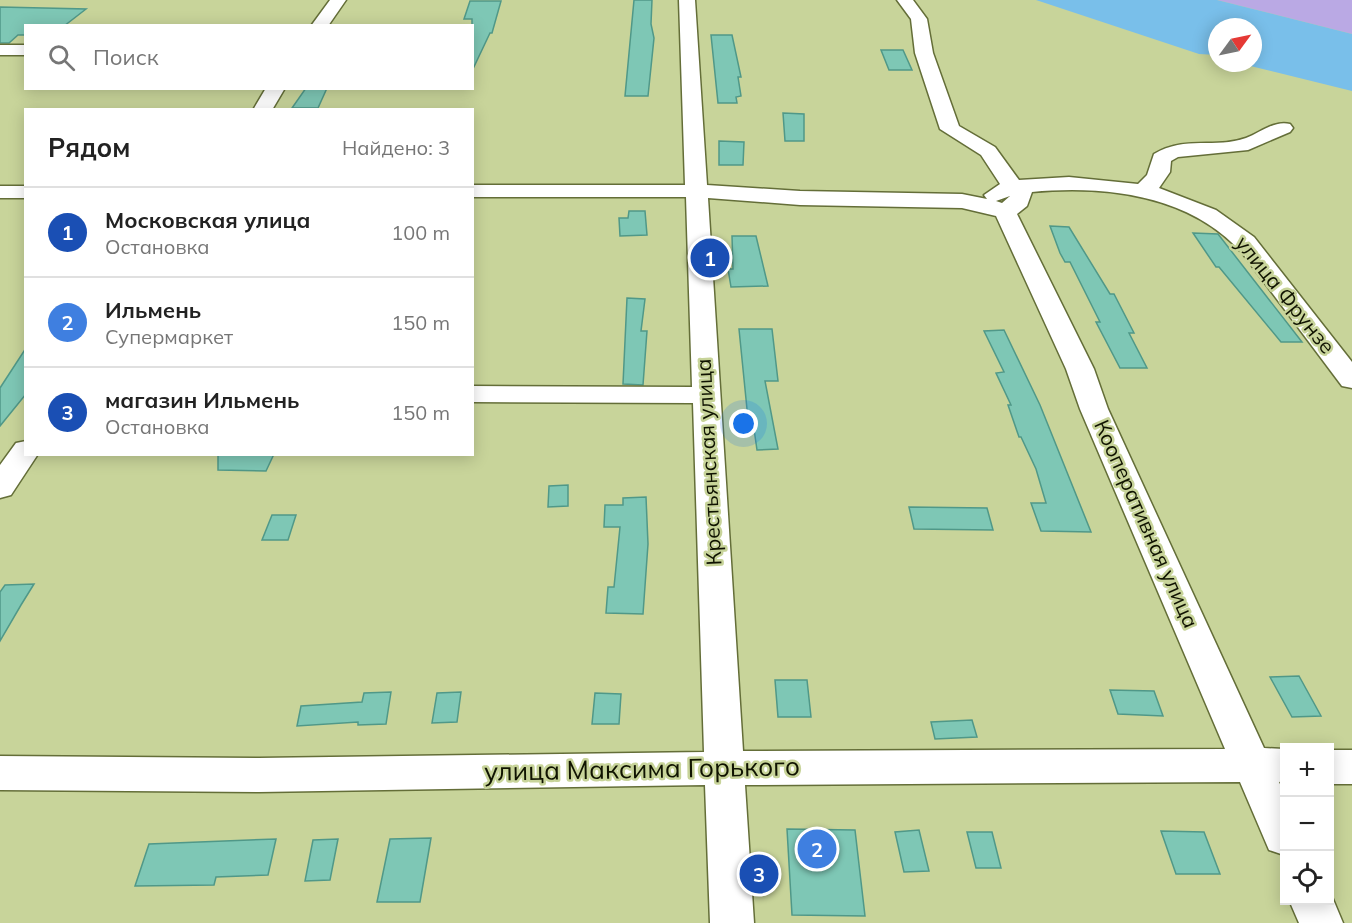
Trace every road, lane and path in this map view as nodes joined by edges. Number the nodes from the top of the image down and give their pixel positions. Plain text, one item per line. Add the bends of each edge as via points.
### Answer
1 (338, 0) edge
2 (687, 0) edge
3 (905, 0) edge
4 (320, 24) edge
5 (0, 50) edge
6 (24, 50) edge
7 (275, 90) edge
8 (263, 108) edge
9 (1283, 128) dead end
10 (1145, 189) junction
11 (474, 191) edge
12 (696, 191) junction
13 (0, 192) edge
14 (24, 192) edge
15 (1009, 200) junction
16 (1352, 380) edge
17 (474, 394) edge
18 (706, 395) junction
19 (24, 453) edge
20 (0, 488) edge
21 (1269, 765) edge
22 (1334, 767) edge
23 (1352, 767) edge
24 (724, 768) junction
25 (0, 773) edge
26 (1280, 818) edge
27 (1313, 905) edge
28 (732, 923) edge
29 (1321, 923) edge

1 - 4 street
2 - 12 street, Крестьянская улица
3 - 15 street, Кооперативная улица via 919,20 924,52 950,129 990,151 1002,165
5 - 6 street
7 - 8 street
9 - 10 street via 1247,144 1170,151 1161,158 1162,166 1154,182
10 - 15 street, улица Фрунзе via 1042,183
10 - 16 street, улица Фрунзе via 1211,216 1233,230 1253,250
11 - 12 street, улица Фрунзе
12 - 15 street, улица Фрунзе via 800,198 962,201 997,195
12 - 18 street, Крестьянская улица
13 - 14 street
15 - 21 street, Кооперативная улица via 1094,409
17 - 18 street
18 - 24 street, Крестьянская улица
19 - 20 street
21 - 24 street, улица Максима Горького
21 - 26 street, Кооперативная улица
22 - 23 street
24 - 25 street, улица Максима Горького via 259,775
24 - 28 street, Крестьянская улица
27 - 29 street

